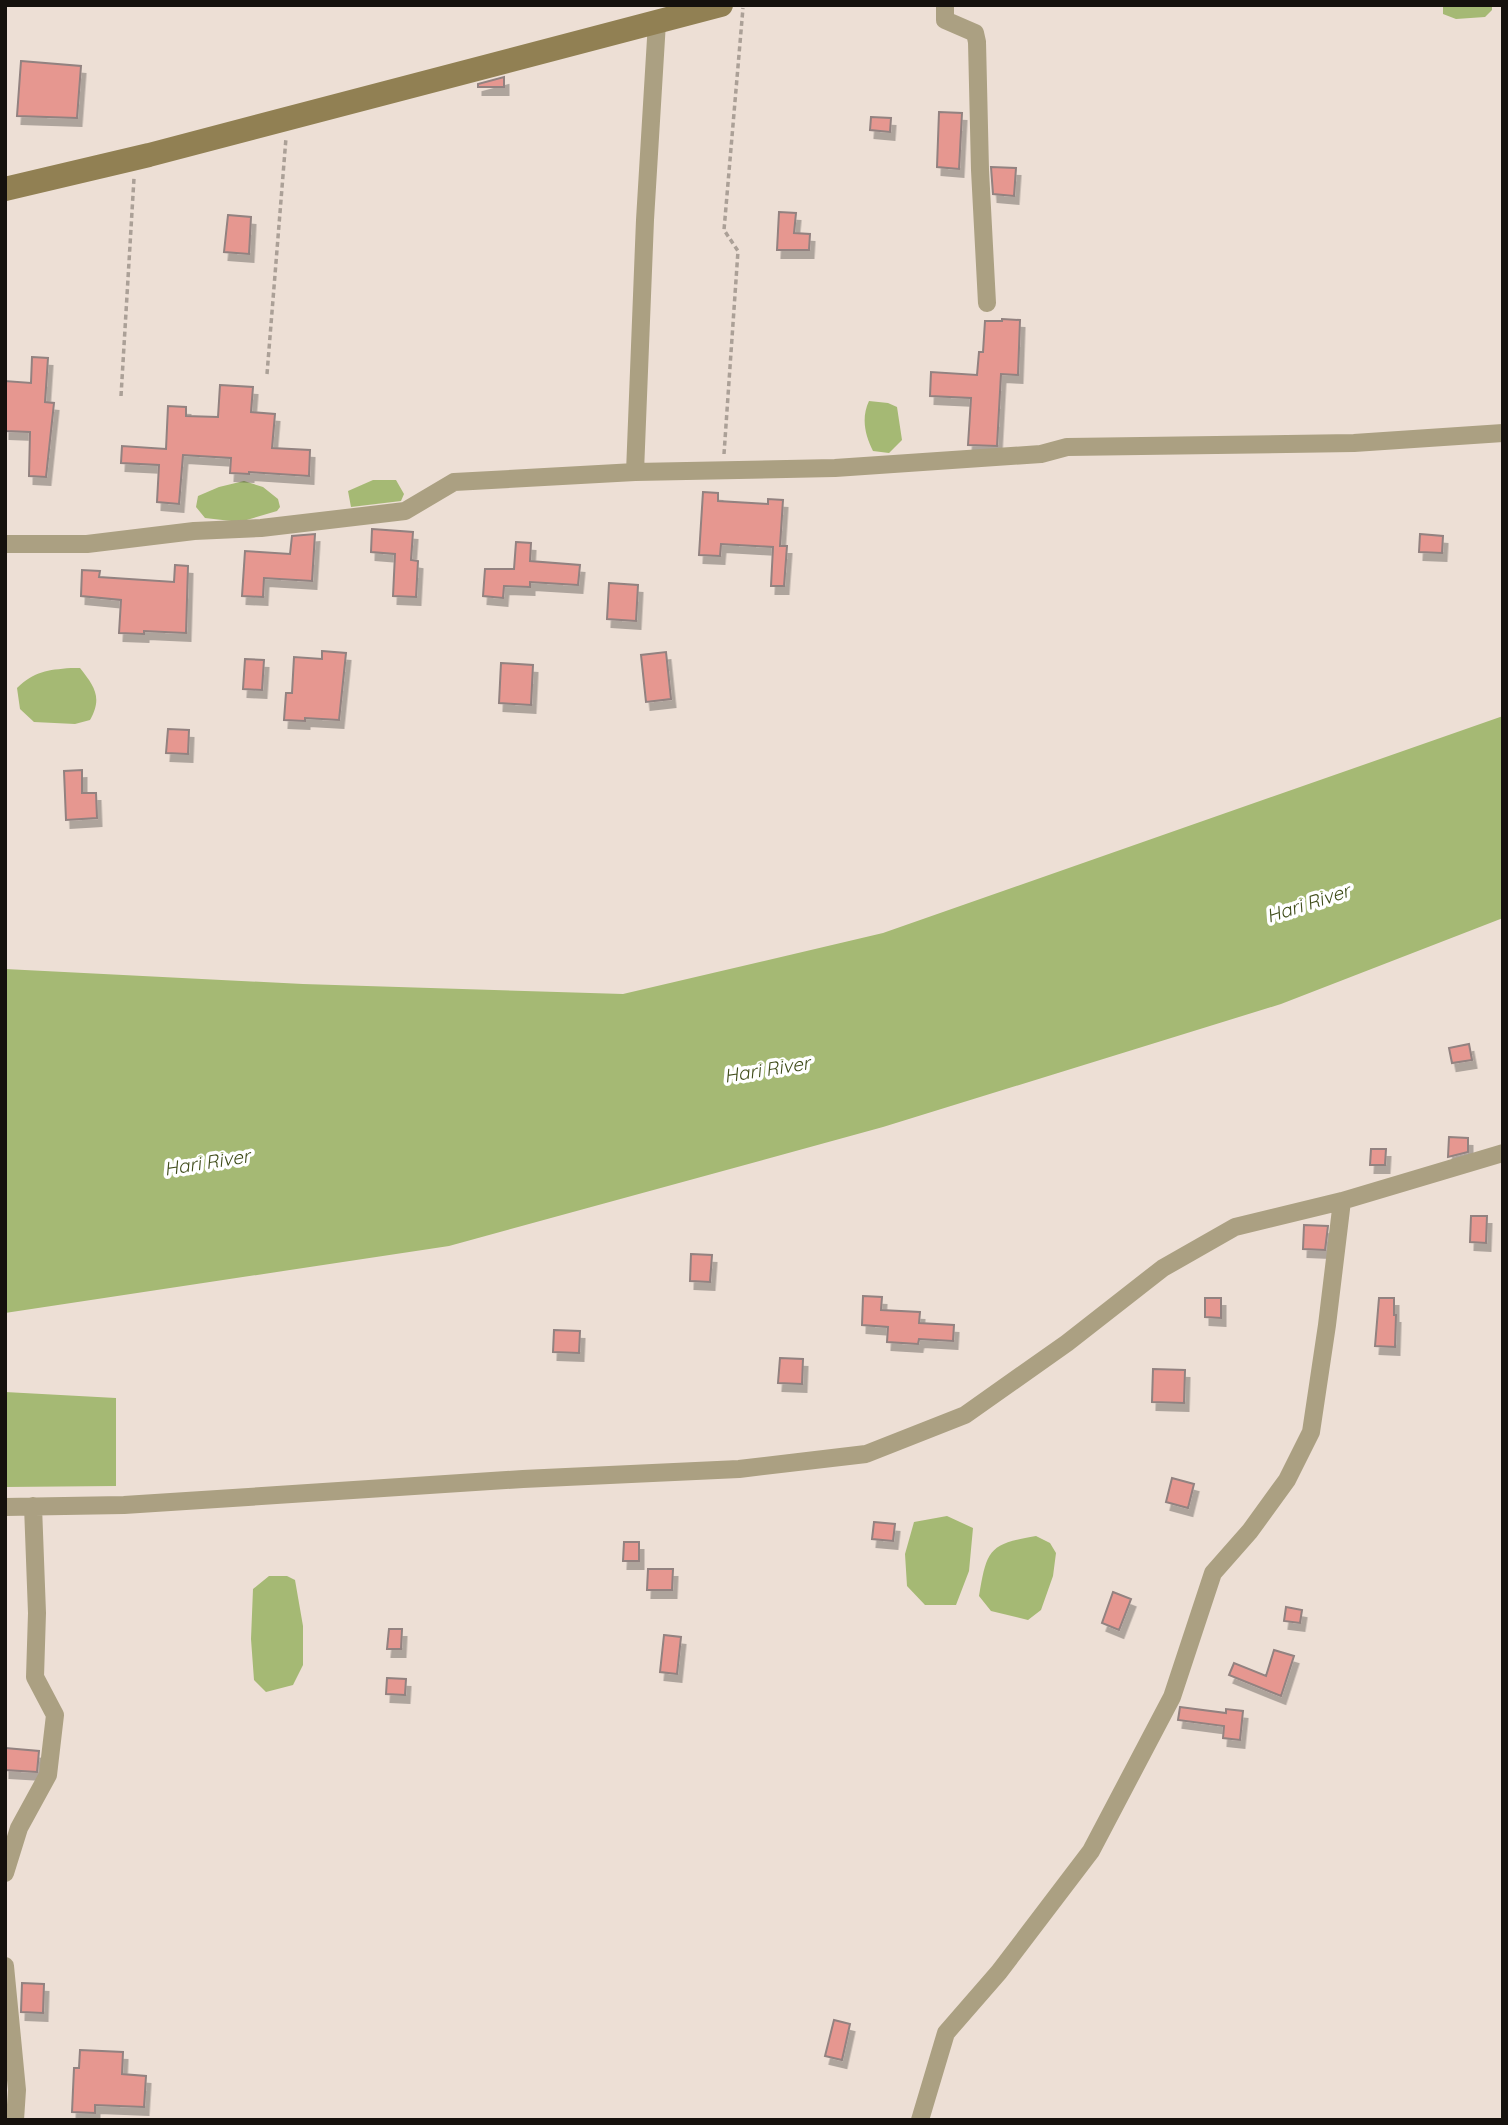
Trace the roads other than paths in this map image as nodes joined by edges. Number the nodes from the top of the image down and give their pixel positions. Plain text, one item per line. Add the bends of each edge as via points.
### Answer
1 (721, 5) edge
2 (945, 5) edge
3 (657, 22) junction
4 (5, 189) edge
5 (987, 303) dead end
6 (1503, 433) edge
7 (635, 472) junction
8 (5, 544) edge
9 (1503, 1153) edge
10 (1342, 1201) junction
11 (33, 1506) junction
12 (5, 1507) edge
13 (5, 1873) edge
14 (5, 1966) edge
15 (15, 2120) edge
16 (920, 2120) edge

1 - 3 main road
2 - 5 street via 945,20 975,33 977,43
3 - 4 main road
3 - 7 street
6 - 7 street via 1354,443 1067,447 1041,454 835,468
7 - 8 street via 453,482 405,511 261,528 87,544
9 - 10 street
10 - 11 street via 1235,1227 1163,1268 1068,1343 965,1415 866,1454 738,1469 124,1505
10 - 16 street via 1311,1432 1287,1480 1213,1573 1172,1697 1091,1851 946,2033
11 - 12 street
11 - 13 street via 35,1676 55,1715 48,1774 19,1828
14 - 15 street via 17,2090

